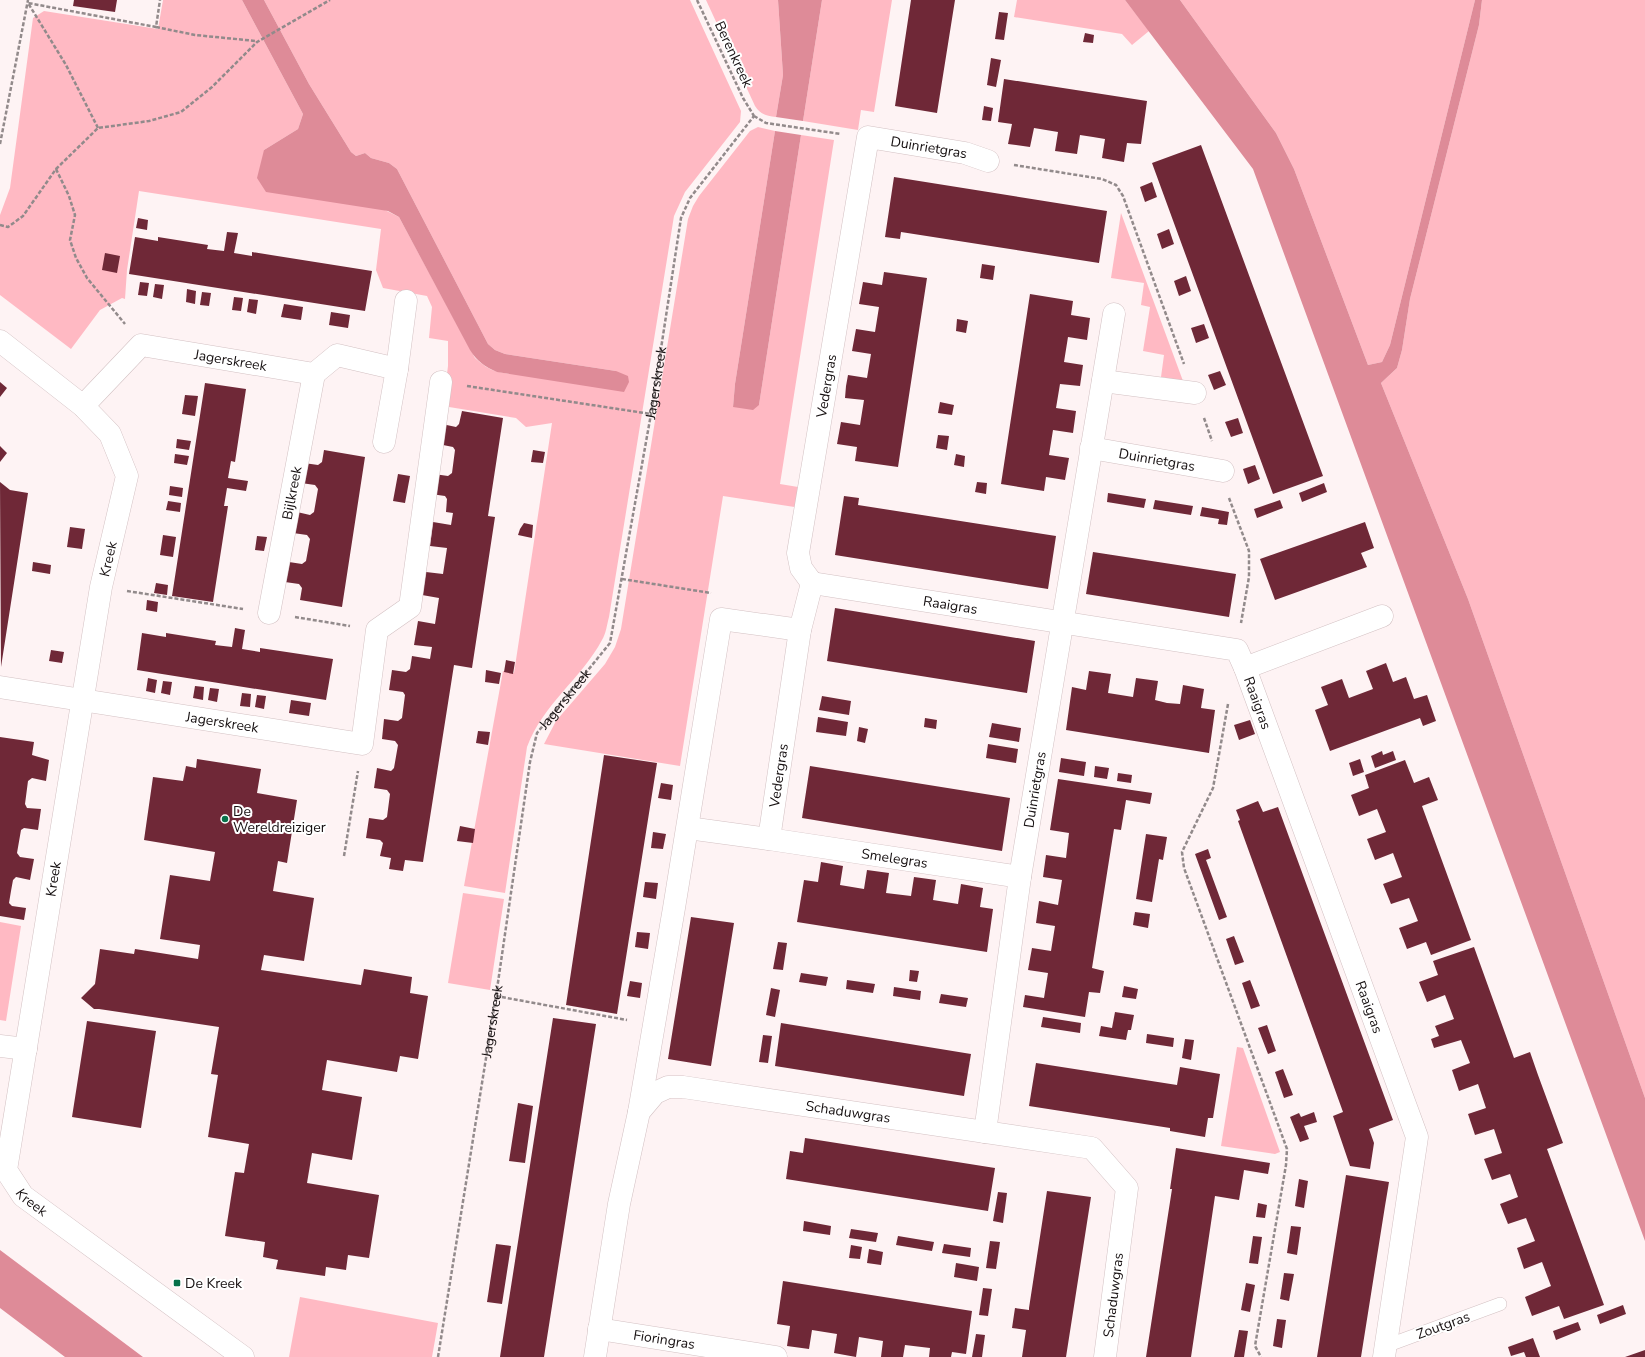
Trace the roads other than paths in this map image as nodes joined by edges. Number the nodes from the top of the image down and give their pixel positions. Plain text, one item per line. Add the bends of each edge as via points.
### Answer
1 (868, 137) joint
2 (988, 161) dead end
3 (406, 301) dead end
4 (1114, 314) dead end
5 (0, 341) edge
6 (397, 369) junction
7 (314, 374) junction
8 (1103, 381) junction
9 (441, 382) road end
10 (1195, 394) dead end
11 (83, 406) junction
12 (384, 442) dead end
13 (1091, 448) junction
14 (1223, 471) dead end
15 (812, 583) junction
16 (269, 613) road end
17 (1382, 616) dead end
18 (1062, 624) junction
19 (800, 630) junction
20 (1245, 668) junction
21 (0, 687) edge
22 (82, 701) junction
23 (688, 828) junction
24 (769, 839) junction
25 (1020, 877) junction
26 (0, 1046) edge
27 (26, 1049) junction
28 (638, 1112) junction
29 (985, 1132) junction
30 (1500, 1304) dead end
31 (599, 1328) junction
32 (1385, 1352) edge
33 (244, 1357) edge
34 (595, 1357) edge
35 (776, 1357) edge
36 (1105, 1357) edge

1 - 2 street, Duinrietgras via 965,153
1 - 15 street, Vedergras via 798,554 801,568
3 - 6 street
4 - 8 street, Duinrietgras
5 - 11 street, Kreek
6 - 7 street via 337,355
6 - 12 street
7 - 11 street, Jagerskreek via 141,345
7 - 16 street, Bijlkreek
8 - 10 street
8 - 13 street, Duinrietgras
9 - 22 street, Jagerskreek via 410,607 377,630 362,744
11 - 22 street, Kreek via 110,434 127,476 101,587
13 - 14 street, Duinrietgras
13 - 18 street, Duinrietgras
15 - 18 street, Raaigras
15 - 19 street, Vedergras
17 - 20 street, Raaigras
18 - 20 street, Raaigras via 1237,650
18 - 25 street, Duinrietgras
19 - 23 street via 721,619
19 - 24 street, Vedergras
20 - 32 street, Raaigras via 1418,1137
21 - 22 street, Jagerskreek
22 - 27 street, Kreek
23 - 24 street
23 - 28 street
24 - 25 street, Smelegras
25 - 29 street, Duinrietgras
26 - 27 street
27 - 33 street, Kreek via 6,1170 23,1196
28 - 29 street, Schaduwgras via 655,1093 668,1087 683,1086
28 - 31 street via 619,1204
29 - 36 street, Schaduwgras via 1092,1148 1127,1188
30 - 32 lane, Zoutgras
31 - 34 street
31 - 35 street, Fioringras

